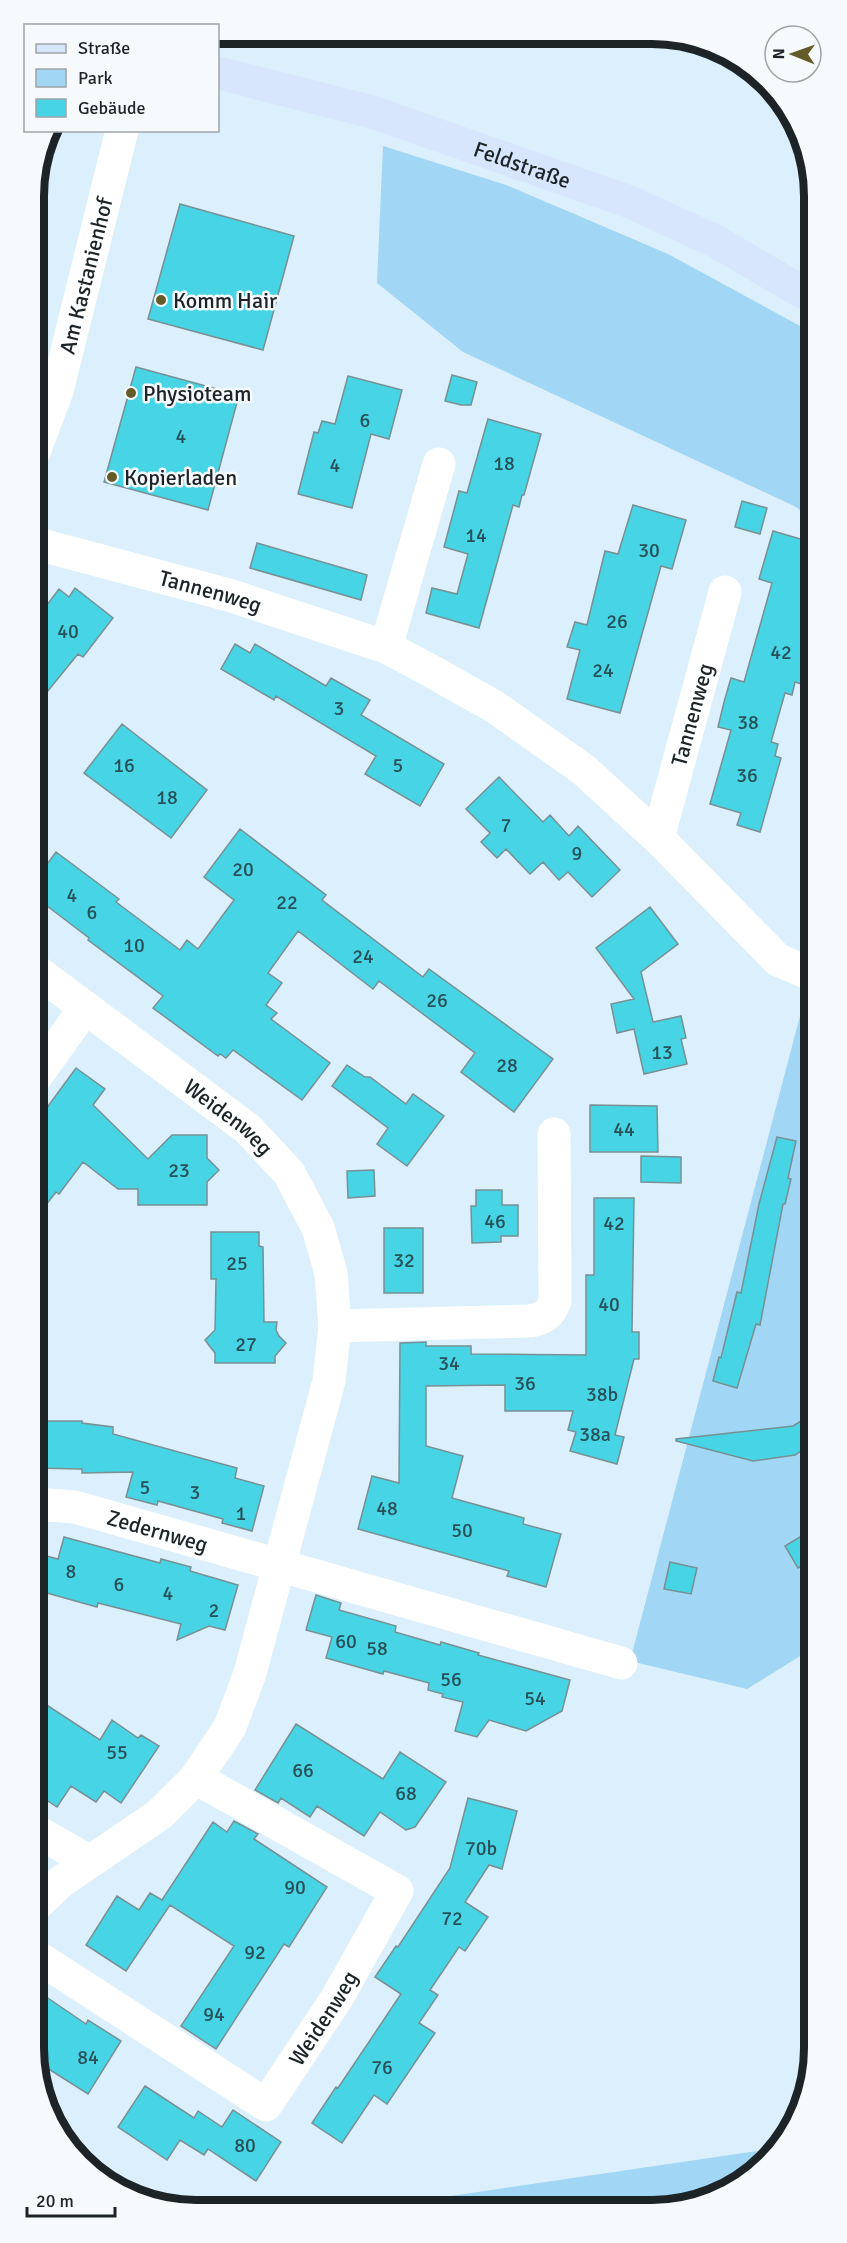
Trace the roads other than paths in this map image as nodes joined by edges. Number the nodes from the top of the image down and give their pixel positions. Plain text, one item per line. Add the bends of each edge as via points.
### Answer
1 (219, 73) edge
2 (122, 132) edge
3 (804, 293) edge
4 (44, 426) edge
5 (439, 464) dead end
6 (44, 546) edge
7 (725, 592) dead end
8 (386, 647) junction
9 (658, 838) junction
10 (804, 971) dead end
11 (44, 977) edge
12 (85, 1008) junction
13 (44, 1066) edge
14 (554, 1134) dead end
15 (335, 1326) junction
16 (43, 1505) edge
17 (280, 1566) junction
18 (621, 1663) dead end
19 (196, 1778) junction
20 (43, 1835) edge
21 (89, 1861) junction
22 (43, 1898) edge
23 (43, 1961) edge

1 - 3 main road, Feldstraße via 372,112 630,201 715,241
2 - 4 street, Am Kastanienhof via 57,391
5 - 8 street
6 - 8 street, Tannenweg via 232,596
7 - 9 street, Tannenweg
8 - 9 street, Tannenweg via 495,706 584,770
9 - 10 street, Tannenweg via 778,960
11 - 12 street, Weidenweg
12 - 13 street
12 - 15 street, Weidenweg via 248,1129 289,1173 318,1228 331,1274
14 - 15 street via 555,1301 551,1312 530,1321
15 - 17 street, Weidenweg via 329,1382
16 - 17 street, Zedernweg via 75,1507
17 - 18 street
17 - 19 street, Weidenweg via 250,1673 230,1727
19 - 21 street, Weidenweg via 160,1814
19 - 23 street, Weidenweg via 397,1891 337,1998 266,2105
20 - 21 street
21 - 22 street, Weidenweg

